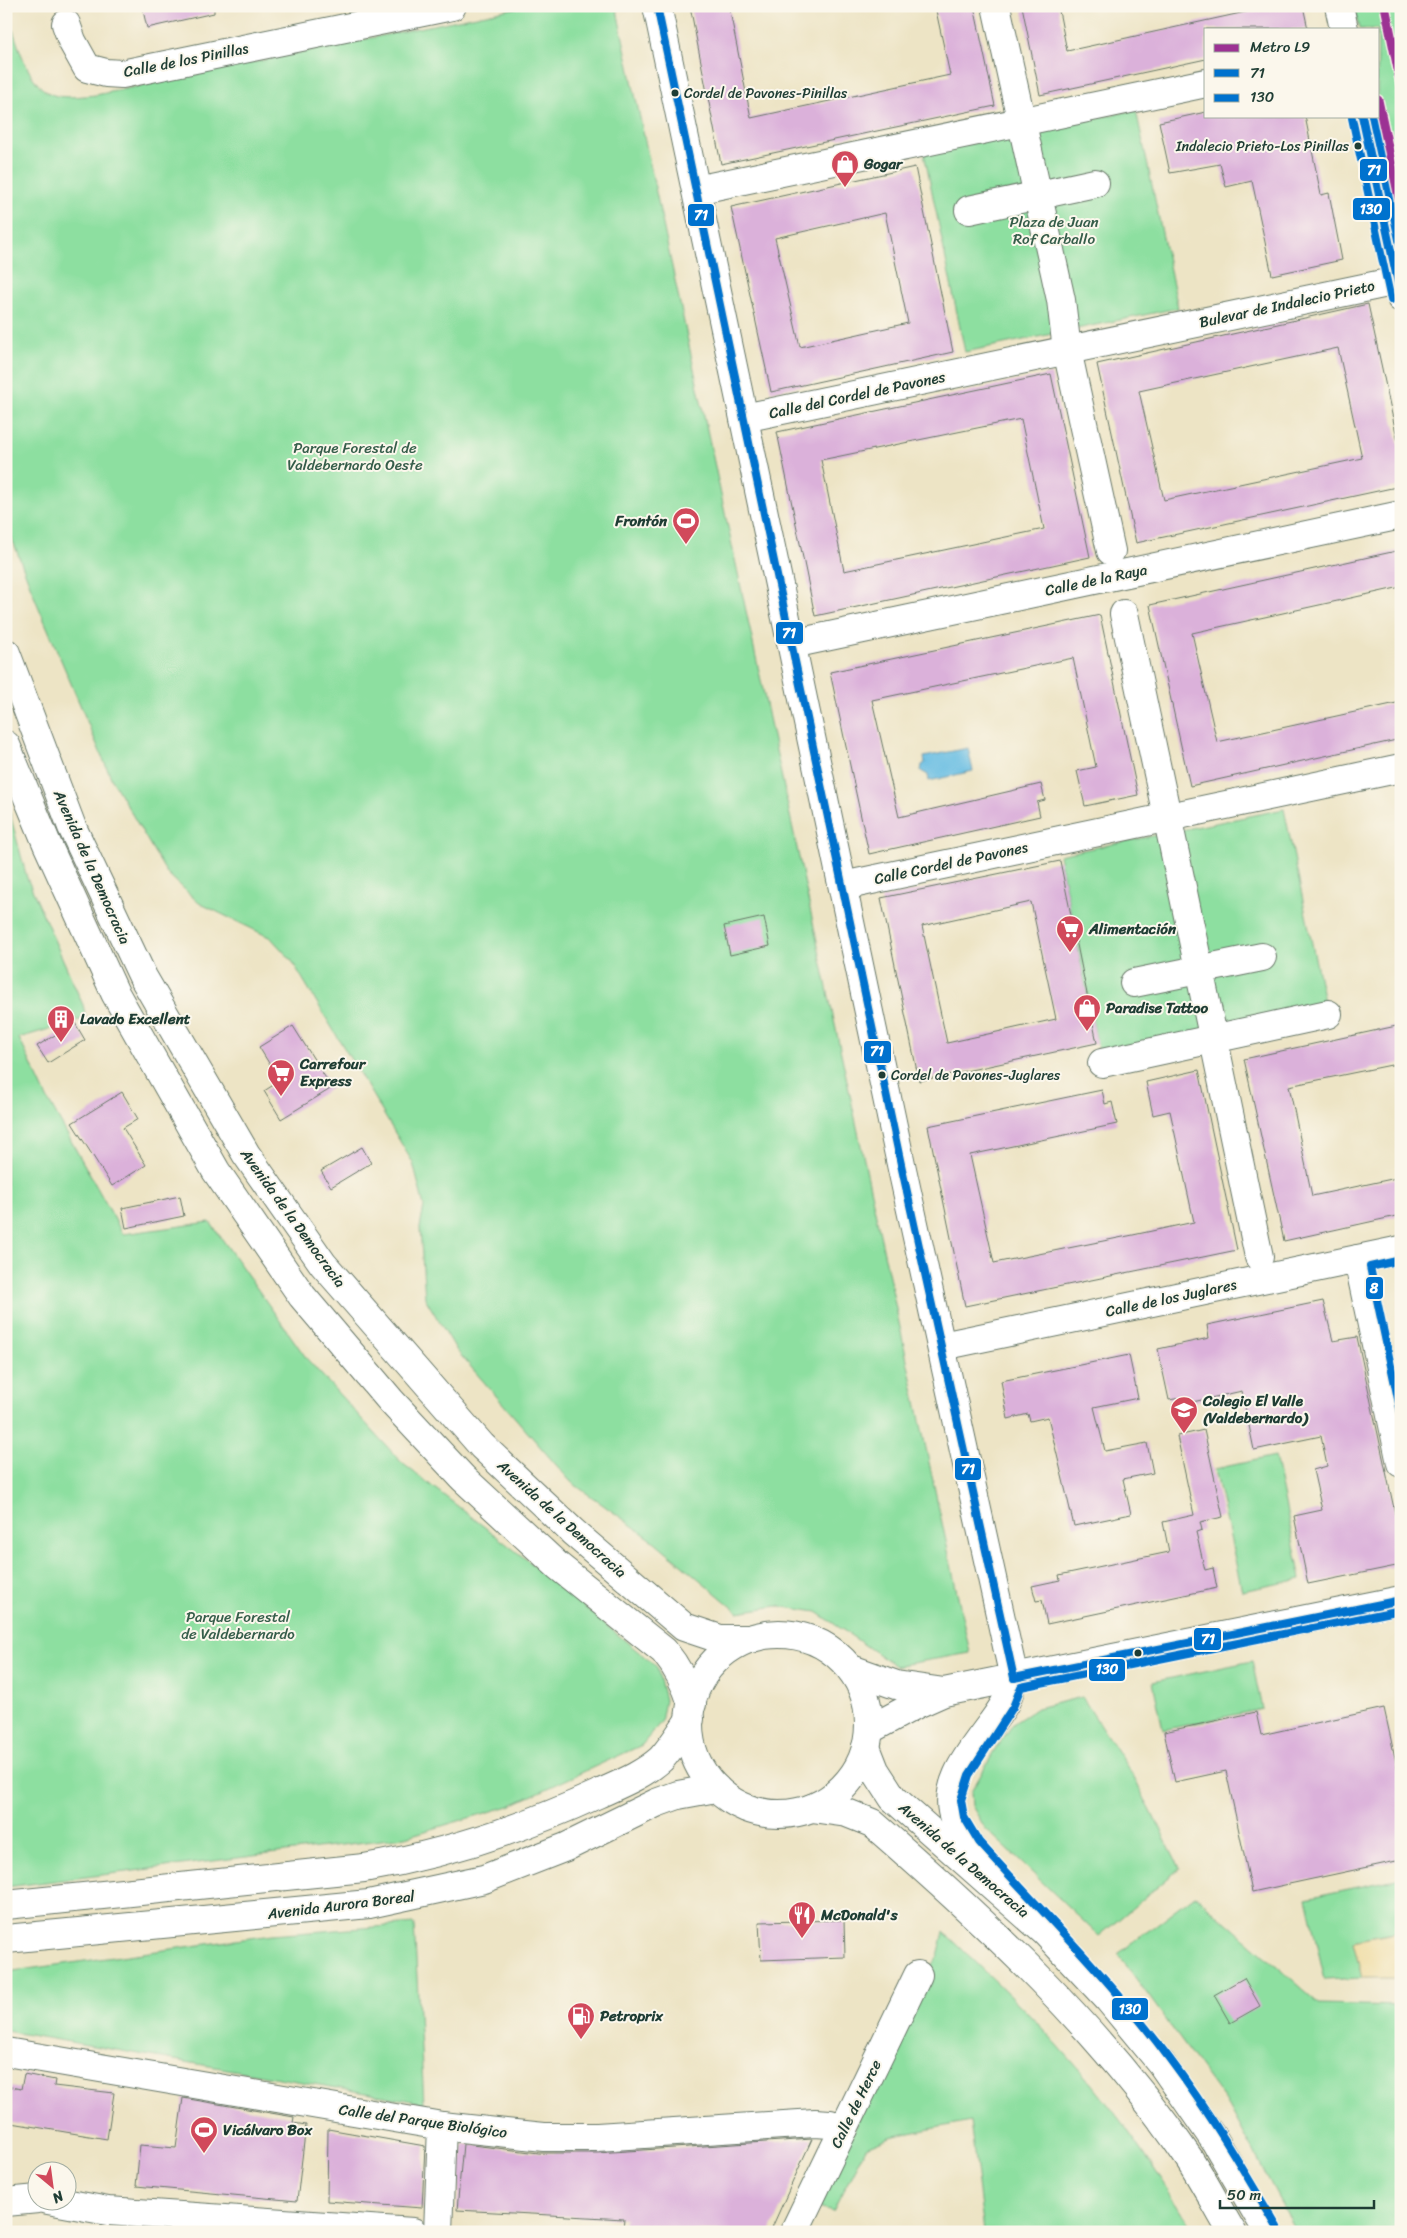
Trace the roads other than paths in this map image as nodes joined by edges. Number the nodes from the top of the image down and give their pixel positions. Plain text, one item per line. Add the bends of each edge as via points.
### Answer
1 (377, 6) edge
2 (452, 6) edge
3 (657, 6) edge
4 (996, 6) edge
5 (1339, 6) edge
6 (1344, 28) edge
7 (1204, 83) edge
8 (1362, 118) edge
9 (1020, 122) junction
10 (1095, 183) dead end
11 (696, 190) junction
12 (1039, 196) junction
13 (969, 210) dead end
14 (1399, 289) edge
15 (1067, 350) junction
16 (744, 418) junction
17 (1401, 516) edge
18 (1111, 551) dead end
19 (1124, 614) dead end
20 (792, 644) junction
21 (6, 653) edge
22 (6, 745) edge
23 (1401, 768) edge
24 (1169, 817) junction
25 (843, 886) junction
26 (1262, 957) dead end
27 (1200, 969) junction
28 (1134, 983) dead end
29 (1328, 1014) dead end
30 (1212, 1039) junction
31 (1102, 1063) dead end
32 (1401, 1250) edge
33 (1259, 1256) dead end
34 (1358, 1259) junction
35 (942, 1346) junction
36 (1401, 1463) edge
37 (1401, 1600) edge
38 (750, 1639) junction
39 (851, 1669) junction
40 (1014, 1678) junction
41 (944, 1692) junction
42 (691, 1711) junction
43 (868, 1739) junction
44 (716, 1788) junction
45 (812, 1808) junction
46 (6, 1906) edge
47 (1046, 1932) junction
48 (6, 1939) edge
49 (918, 1975) dead end
50 (6, 2052) edge
51 (442, 2126) junction
52 (844, 2129) junction
53 (28, 2200) edge
54 (6, 2202) edge
55 (78, 2206) edge
56 (175, 2223) edge
57 (413, 2232) edge
58 (438, 2232) edge
59 (794, 2232) edge
60 (1232, 2232) edge
61 (1268, 2232) edge

1 - 2 street, Calle de los Pinillas via 117,61 100,57 66,24 87,68 122,74
3 - 11 street
4 - 9 street
5 - 6 street
7 - 9 street
8 - 14 street, Bulevar de Indalecio Prieto
9 - 11 street
9 - 12 street
10 - 12 street
11 - 16 street
12 - 13 street
12 - 15 street via 1061,300
14 - 15 street, Bulevar de Indalecio Prieto
15 - 16 street, Calle del Cordel de Pavones
15 - 18 street
16 - 20 street
17 - 20 street, Calle de la Raya
19 - 24 street
20 - 25 street
21 - 38 street, Avenida de la Democracia via 72,827 143,977 246,1154 323,1264 482,1446 573,1532 684,1626 720,1639
22 - 42 street, Avenida de la Democracia via 115,993 216,1171 302,1296 391,1401 463,1478 558,1566 664,1651 685,1683
23 - 24 street, Calle Cordel de Pavones
24 - 25 street, Calle Cordel de Pavones
24 - 27 street
25 - 35 street
26 - 27 street
27 - 28 street
27 - 30 street
29 - 30 street
30 - 31 street
30 - 33 street
32 - 34 street, Calle de los Juglares
34 - 35 street, Calle de los Juglares
34 - 36 street
35 - 40 street
37 - 40 street
38 - 39 street via 777,1634 804,1638 828,1648
38 - 42 street via 712,1664 703,1676
39 - 41 street via 896,1685
39 - 43 street via 869,1713
40 - 41 street
40 - 47 street via 1005,1702 960,1771 951,1799 952,1810 954,1820 971,1848
41 - 43 street via 917,1704
42 - 44 street via 691,1738 696,1759
42 - 46 street via 666,1753 642,1773 551,1816 476,1843 418,1859 364,1868
43 - 45 street via 861,1761 846,1784
43 - 47 street, Avenida de la Democracia via 874,1770 893,1798
44 - 45 street via 736,1803 762,1812 787,1814
44 - 48 street, Avenida Aurora Boreal via 656,1803 566,1847 484,1879 425,1894 369,1904
45 - 60 street via 847,1813 872,1823 1017,1955 1132,2082 1188,2158
47 - 61 street, Avenida de la Democracia via 1161,2063 1215,2142
49 - 52 street, Calle de Herce
50 - 51 street, Calle del Parque Biológico
51 - 52 street, Calle del Parque Biológico via 544,2137 815,2123
51 - 58 street
52 - 59 street, Calle de Herce
53 - 54 street
55 - 56 street
56 - 57 street

